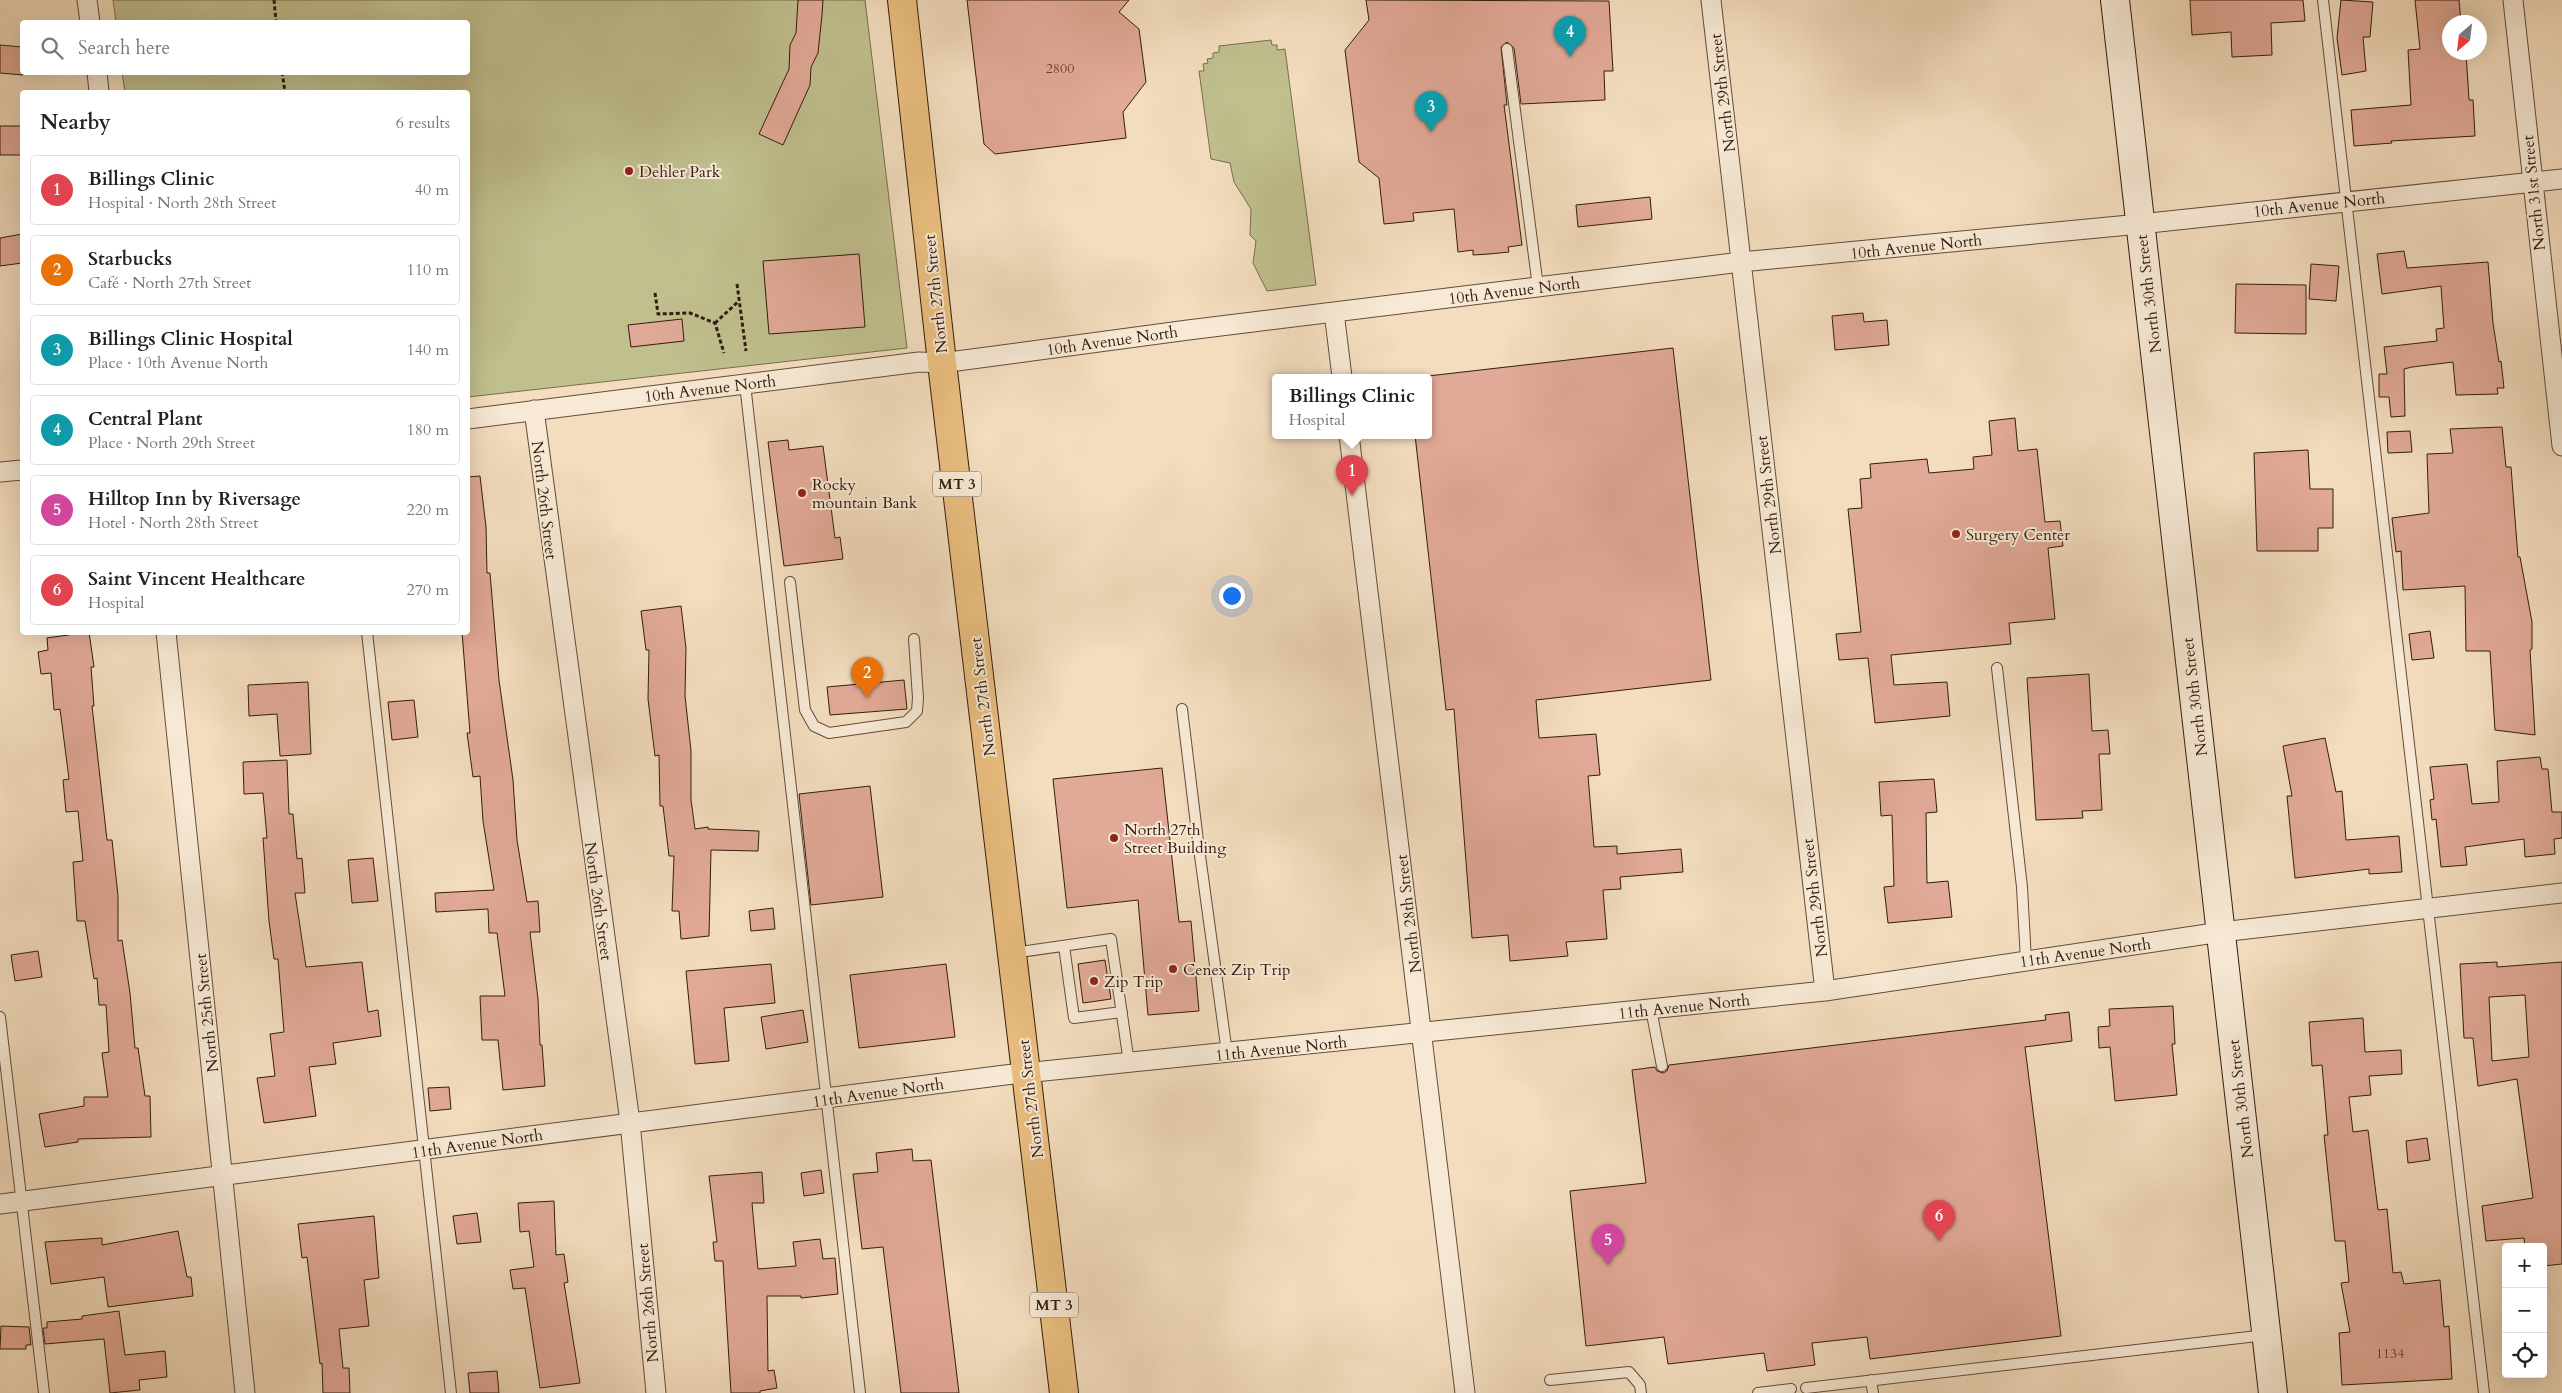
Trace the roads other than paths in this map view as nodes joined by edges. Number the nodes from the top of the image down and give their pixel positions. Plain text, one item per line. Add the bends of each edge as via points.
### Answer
1 (87, 0) edge
2 (902, 0) edge
3 (1711, 0) edge
4 (2115, 0) edge
5 (2323, 0) edge
6 (2513, 0) edge
7 (90, 20) edge
8 (1507, 49) dead end
9 (96, 75) edge
10 (99, 90) edge
11 (2562, 179) edge
12 (2532, 181) junction
13 (2346, 202) junction
14 (2140, 224) junction
15 (1741, 262) junction
16 (1538, 287) junction
17 (1334, 312) junction
18 (942, 363) junction
19 (1342, 374) edge
20 (745, 384) junction
21 (534, 410) junction
22 (470, 419) edge
23 (1349, 439) edge
24 (2562, 446) edge
25 (20, 470) edge
26 (0, 472) edge
27 (790, 582) dead end
28 (166, 635) edge
29 (367, 635) edge
30 (914, 639) dead end
31 (1997, 668) dead end
32 (1182, 709) dead end
33 (2562, 893) edge
34 (2428, 908) junction
35 (2221, 932) junction
36 (1064, 946) junction
37 (1013, 953) junction
38 (2026, 961) junction
39 (1825, 991) junction
40 (1651, 1009) junction
41 (1122, 1012) junction
42 (0, 1017) edge
43 (1422, 1033) junction
44 (1228, 1053) junction
45 (1130, 1063) junction
46 (1662, 1066) dead end
47 (1027, 1074) junction
48 (826, 1100) junction
49 (630, 1122) junction
50 (423, 1150) junction
51 (223, 1177) junction
52 (22, 1202) junction
53 (0, 1204) edge
54 (2267, 1335) junction
55 (1550, 1380) dead end
56 (1871, 1380) junction
57 (1806, 1388) dead end
58 (1844, 1388) edge
59 (1791, 1389) dead end
60 (44, 1393) edge
61 (245, 1393) edge
62 (451, 1393) edge
63 (656, 1393) edge
64 (860, 1393) edge
65 (1064, 1393) edge
66 (1465, 1393) edge
67 (1641, 1393) edge
68 (1758, 1393) edge
69 (1873, 1393) edge
70 (2273, 1393) edge
71 (2484, 1393) edge

1 - 7 street
2 - 18 main road, North 27th Street / MT 3
3 - 15 street, North 29th Street
4 - 14 street, North 30th Street
5 - 13 lane
6 - 12 street, North 31st Street
8 - 16 lane
9 - 10 street
11 - 12 street, 10th Avenue North
12 - 13 street, 10th Avenue North
12 - 24 street, North 31st Street
13 - 14 street, 10th Avenue North
13 - 34 lane
14 - 15 street, 10th Avenue North
14 - 35 street, North 30th Street
15 - 16 street, 10th Avenue North
15 - 39 street, North 29th Street
16 - 17 street, 10th Avenue North
17 - 18 street, 10th Avenue North
17 - 19 street
18 - 20 street, 10th Avenue North via 919,362
18 - 37 main road, North 27th Street / MT 3
20 - 21 street, 10th Avenue North
20 - 48 lane
21 - 22 street, 10th Avenue North
21 - 49 street, North 26th Street
23 - 43 street, North 28th Street
25 - 26 street
27 - 30 lane via 805,710 814,726 829,733 906,722 916,711
28 - 51 street, North 25th Street
29 - 50 lane
31 - 38 lane via 2022,888
32 - 44 lane
33 - 34 street, 11th Avenue North
34 - 35 street, 11th Avenue North
34 - 71 lane
35 - 38 street, 11th Avenue North
35 - 54 street, North 30th Street
36 - 37 lane
36 - 41 lane via 1074,1018
36 - 41 lane via 1111,939
37 - 47 main road, North 27th Street / MT 3
38 - 39 street, 11th Avenue North
39 - 40 street, 11th Avenue North
40 - 43 street, 11th Avenue North
40 - 46 lane
41 - 45 lane
42 - 52 lane
43 - 44 street, 11th Avenue North
43 - 66 street, North 28th Street
44 - 45 street, 11th Avenue North
45 - 47 street, 11th Avenue North
47 - 48 street, 11th Avenue North
47 - 65 main road, North 27th Street / MT 3
48 - 49 street, 11th Avenue North
48 - 64 lane
49 - 50 street, 11th Avenue North
49 - 63 street, North 26th Street
50 - 51 street, 11th Avenue North
50 - 62 lane
51 - 52 street, 11th Avenue North
51 - 61 street, North 25th Street
52 - 53 street, 11th Avenue North
52 - 60 lane
54 - 56 lane
54 - 70 street, North 30th Street
55 - 67 lane via 1629,1372 1640,1385
56 - 58 lane
56 - 69 lane
57 - 58 lane
59 - 68 lane

